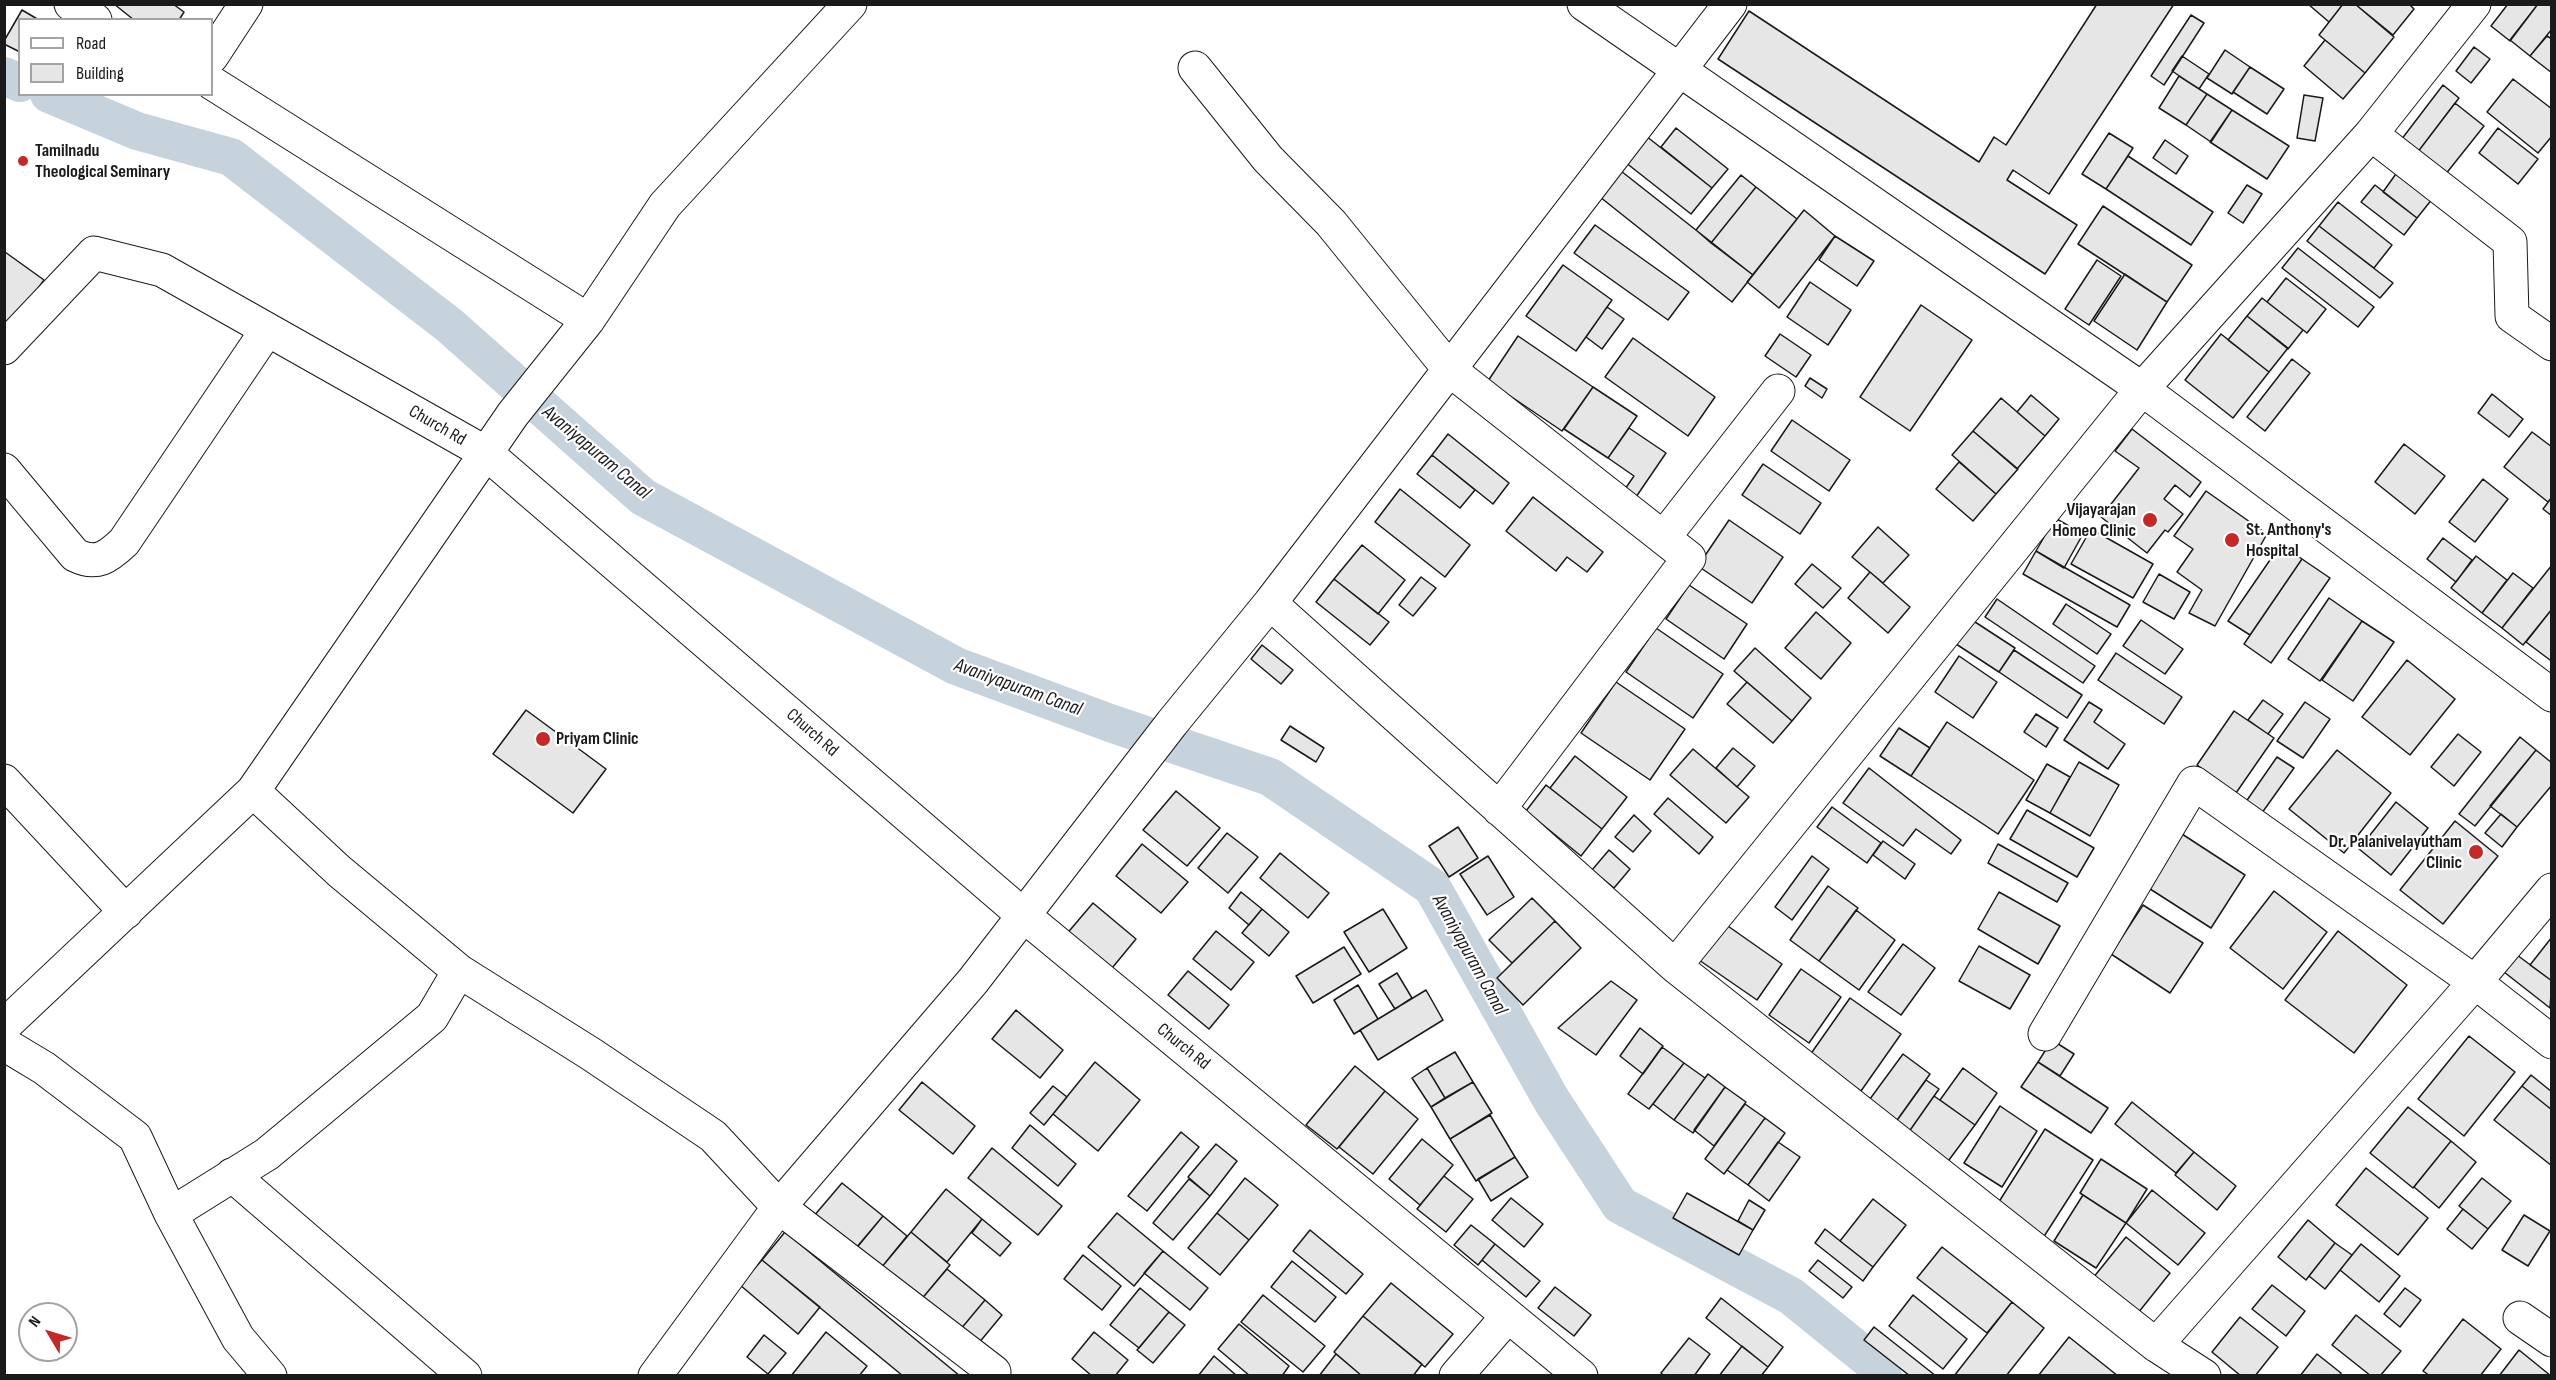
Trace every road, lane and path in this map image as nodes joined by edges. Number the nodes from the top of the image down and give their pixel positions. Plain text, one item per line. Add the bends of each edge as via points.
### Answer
1 (71, 4) edge
2 (246, 4) edge
3 (1584, 4) edge
4 (1730, 4) edge
5 (2474, 4) edge
6 (834, 10) edge
7 (92, 18) edge
8 (213, 54) edge
9 (1195, 69) dead end
10 (1679, 69) junction
11 (213, 84) edge
12 (2371, 134) junction
13 (588, 320) junction
14 (267, 330) junction
15 (2552, 344) edge
16 (4, 348) edge
17 (1450, 370) junction
18 (2142, 389) junction
19 (1778, 391) dead end
20 (486, 453) junction
21 (4, 470) edge
22 (1664, 537) junction
23 (1270, 603) junction
24 (2552, 695) edge
25 (4, 781) edge
26 (253, 791) junction
27 (1499, 809) junction
28 (2552, 890) edge
29 (126, 912) junction
30 (1023, 915) junction
31 (1675, 966) junction
32 (459, 971) junction
33 (2475, 982) junction
34 (4, 1026) edge
35 (2045, 1034) dead end
36 (2552, 1042) edge
37 (4, 1044) edge
38 (232, 1175) junction
39 (778, 1207) junction
40 (171, 1214) junction
41 (1507, 1317) junction
42 (2520, 1318) dead end
43 (2552, 1340) edge
44 (2156, 1345) junction
45 (996, 1374) edge
46 (270, 1376) edge
47 (465, 1376) edge
48 (655, 1376) edge
49 (1456, 1376) edge
50 (1581, 1376) edge
51 (2204, 1376) edge

1 - 7 street
2 - 8 street
3 - 10 street
4 - 10 street
5 - 12 street
6 - 13 street via 665,205
9 - 17 street via 1268,159 1331,223
10 - 17 street
10 - 18 street
11 - 13 street
12 - 15 street via 2510,242 2512,316
12 - 18 street
13 - 20 street
14 - 16 street, Church Rd via 162,270 94,253
14 - 20 street, Church Rd
14 - 21 street via 124,542 111,555 87,561 75,555
17 - 22 street
17 - 23 street
18 - 24 street
18 - 31 street
19 - 22 street
20 - 26 street
20 - 30 street, Church Rd
22 - 27 street via 1689,558
23 - 27 street
23 - 30 street
25 - 29 street
26 - 29 street
26 - 32 street via 339,871
27 - 31 street
28 - 33 street
29 - 34 street
30 - 39 street via 973,981
30 - 41 street, Church Rd
31 - 44 street
32 - 38 street via 432,1017 267,1154
32 - 39 street via 713,1136
33 - 35 street via 2194,783
33 - 36 street
33 - 44 street
37 - 40 street via 44,1068 135,1137
38 - 40 street
38 - 47 street
39 - 45 street
39 - 48 street
40 - 46 street via 238,1338
41 - 49 street
41 - 50 street, Church Rd
42 - 43 street
44 - 51 street

